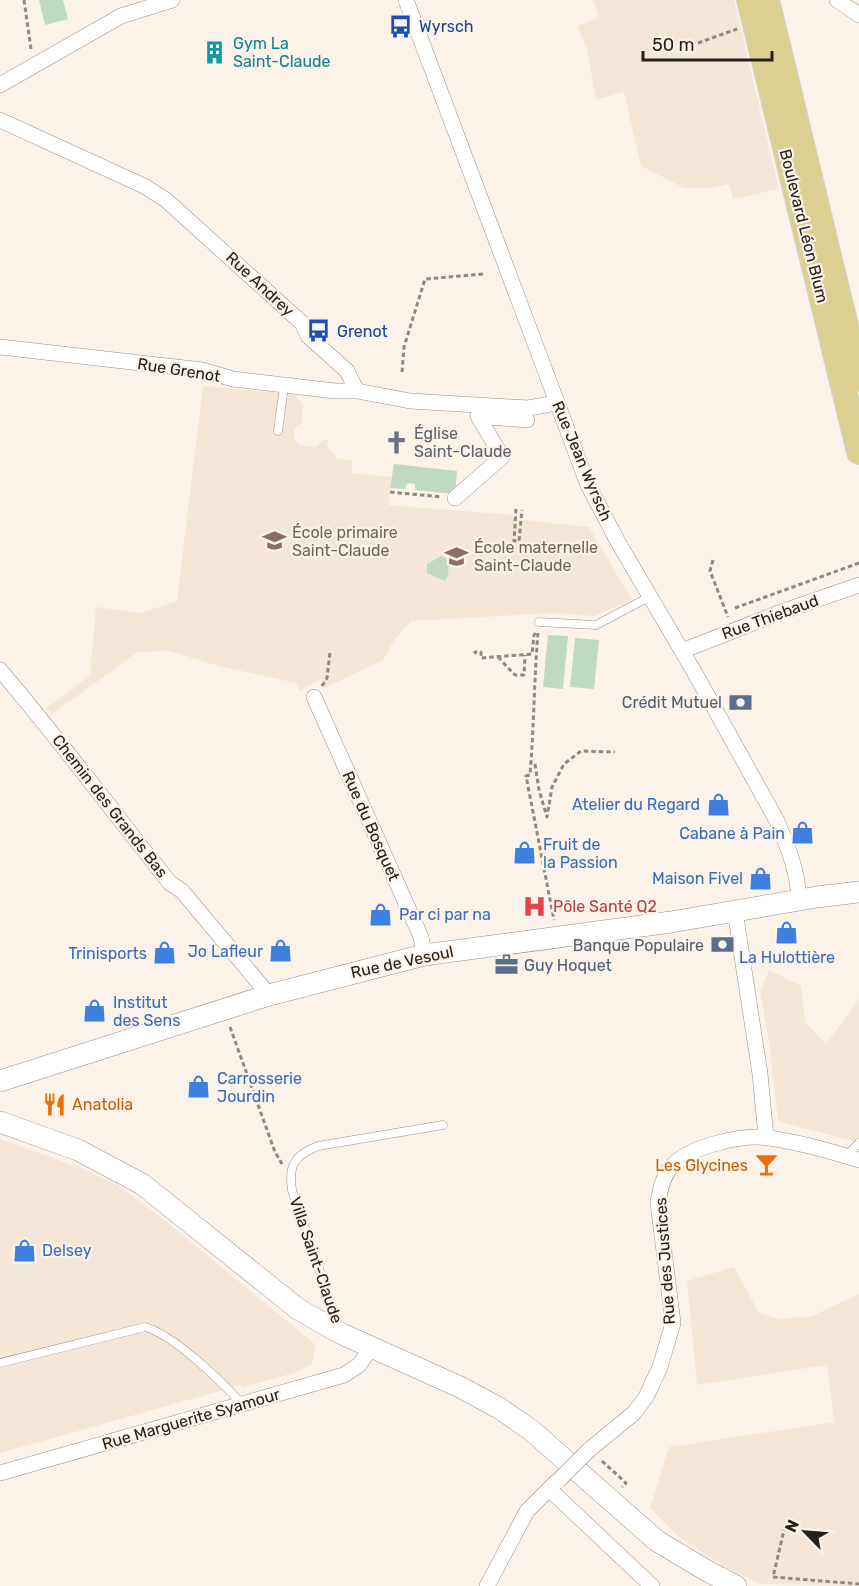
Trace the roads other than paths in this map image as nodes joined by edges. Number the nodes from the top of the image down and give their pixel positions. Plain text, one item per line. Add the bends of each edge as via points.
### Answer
1 (172, 0) edge
2 (406, 0) edge
3 (749, 0) edge
4 (767, 0) edge
5 (837, 0) edge
6 (859, 15) edge
7 (0, 85) edge
8 (0, 120) edge
9 (0, 347) edge
10 (859, 380) edge
11 (284, 386) junction
12 (357, 391) junction
13 (556, 403) junction
14 (527, 420) dead end
15 (278, 431) dead end
16 (857, 442) edge
17 (454, 498) road end
18 (859, 585) edge
19 (649, 597) junction
20 (539, 622) dead end
21 (682, 651) junction
22 (0, 670) edge
23 (314, 697) dead end
24 (859, 892) edge
25 (808, 898) junction
26 (859, 899) edge
27 (735, 911) junction
28 (424, 955) junction
29 (269, 995) junction
30 (0, 1081) edge
31 (0, 1122) edge
32 (443, 1125) dead end
33 (766, 1137) junction
34 (859, 1143) edge
35 (853, 1158) edge
36 (342, 1334) junction
37 (371, 1348) junction
38 (0, 1364) edge
39 (242, 1404) junction
40 (0, 1473) edge
41 (553, 1485) junction
42 (487, 1586) edge
43 (652, 1586) edge
44 (736, 1586) edge

1 - 7 street via 121,16
2 - 13 street, Rue Jean Wyrsch
3 - 16 main road, Boulevard Léon Blum
4 - 10 main road, Boulevard Léon Blum
5 - 6 street
8 - 12 street, Rue Andrey via 144,186 166,200 302,323 308,336 347,371
9 - 11 street, Rue Grenot via 202,370
11 - 12 street, Rue Grenot
11 - 15 lane
12 - 13 street via 410,401 528,408
13 - 19 street, Rue Jean Wyrsch via 592,492
14 - 17 street via 478,416 502,457
18 - 21 street, Rue Thiebaud
19 - 20 lane via 596,625
19 - 21 street, Rue Jean Wyrsch
21 - 25 street, Rue Jean Wyrsch via 777,821 798,884
22 - 29 street, Chemin des Grands Bas via 170,883 182,891
23 - 28 street, Rue du Bosquet via 421,937
24 - 25 main road, Rue de Vesoul
25 - 26 main road, Rue de Vesoul
25 - 27 main road, Rue de Vesoul
27 - 28 main road, Rue de Vesoul
27 - 33 street
28 - 29 main road, Rue de Vesoul
29 - 30 main road, Rue de Vesoul
31 - 36 main road via 78,1150 142,1184 298,1309
32 - 36 lane, Villa Saint-Claude via 318,1146 296,1160 290,1175 292,1190
33 - 35 street, Rue des Justices
33 - 41 street, Rue des Justices, bridge via 735,1139 683,1156 662,1181 658,1203 673,1323 660,1367 634,1413
34 - 35 lane
36 - 37 main road
37 - 39 street, Rue Marguerite Syamour via 359,1365 344,1376
37 - 44 main road via 499,1408 531,1430 657,1541
38 - 39 lane via 145,1327 171,1339
39 - 40 street, Rue Marguerite Syamour
41 - 42 street, Rue des Justices via 527,1511
41 - 43 street

